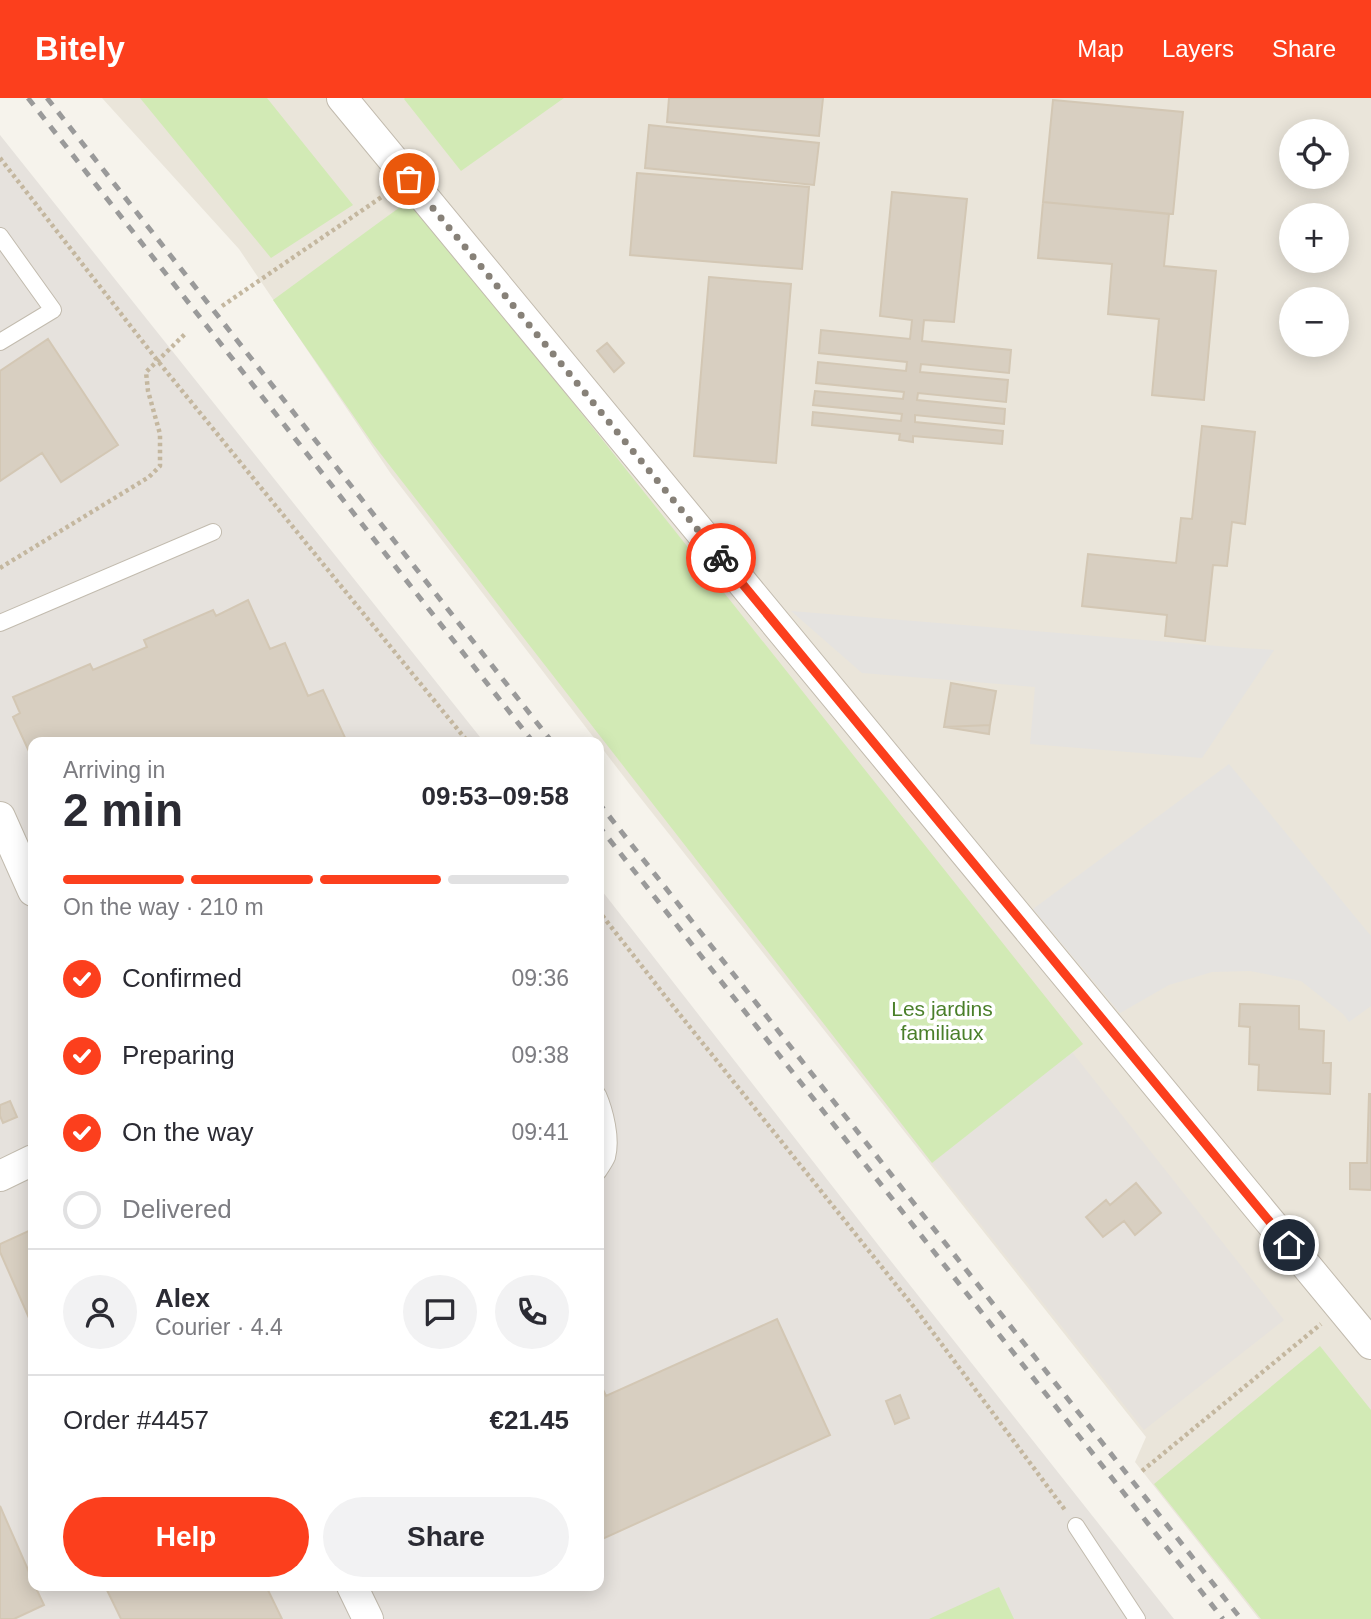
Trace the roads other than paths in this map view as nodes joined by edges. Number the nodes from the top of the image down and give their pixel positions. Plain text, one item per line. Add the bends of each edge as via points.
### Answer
1 (342, 98) edge
2 (0, 236) edge
3 (0, 342) edge
4 (213, 532) dead end
5 (0, 623) edge
6 (0, 817) edge
7 (28, 880) edge
8 (604, 1112) edge
9 (604, 1161) edge
10 (28, 1162) edge
11 (0, 1176) edge
12 (1371, 1344) edge
13 (1076, 1525) road end
14 (354, 1591) edge
15 (368, 1619) edge
16 (1137, 1619) edge

1 - 12 street
2 - 3 lane via 53,310
4 - 5 lane
6 - 7 street
8 - 9 lane
10 - 11 street
13 - 16 lane
14 - 15 street

